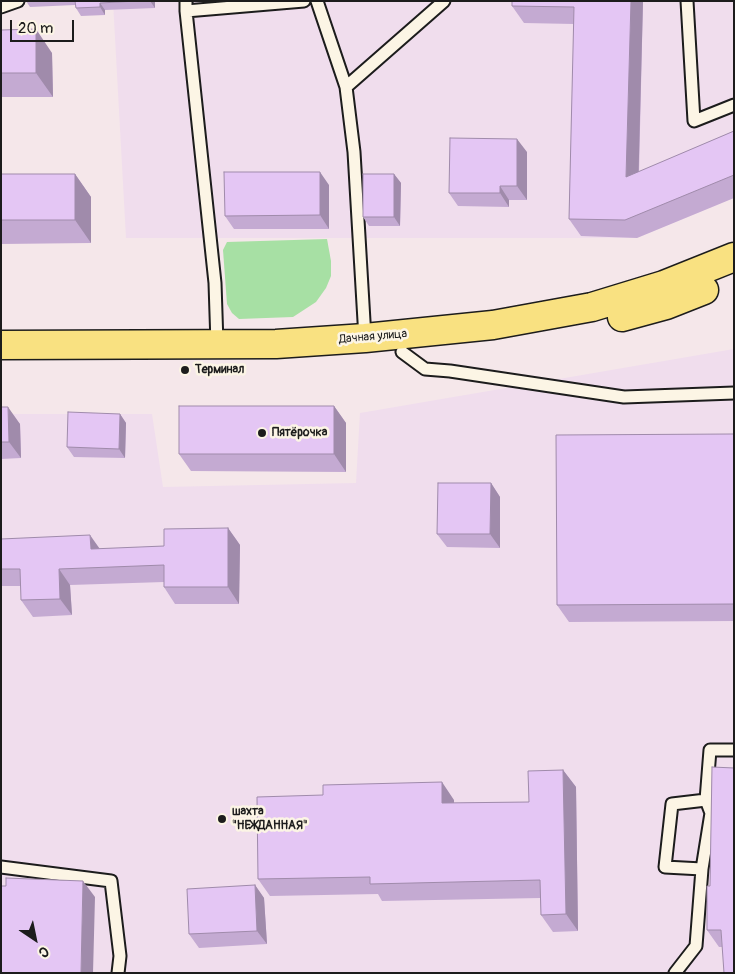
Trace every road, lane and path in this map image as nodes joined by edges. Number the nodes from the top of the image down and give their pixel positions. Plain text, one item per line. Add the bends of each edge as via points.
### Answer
1 (18, 1) edge
2 (304, 1) edge
3 (317, 1) edge
4 (444, 1) edge
5 (687, 1) edge
6 (186, 6) edge
7 (1, 7) edge
8 (346, 87) junction
9 (734, 105) edge
10 (734, 257) edge
11 (734, 278) edge
12 (1, 345) edge
13 (365, 347) junction
14 (402, 352) junction
15 (218, 353) junction
16 (73, 354) junction
17 (1, 362) edge
18 (734, 393) edge
19 (734, 750) edge
20 (706, 800) junction
21 (1, 867) edge
22 (702, 869) junction
23 (118, 973) edge
24 (674, 973) edge

1 - 7 lane
2 - 6 lane
3 - 8 lane
4 - 8 lane
5 - 9 lane via 694,121
6 - 15 lane via 215,282
8 - 13 lane via 354,152
10 - 13 main road, Дачная улица via 664,286 592,307
11 - 14 main road, Дачная улица via 666,305 596,324 495,342
12 - 16 main road, Дачная улица
13 - 14 main road, Дачная улица
13 - 15 main road, Дачная улица via 276,344
14 - 18 lane via 425,369 624,397
15 - 16 main road, Дачная улица
16 - 17 main road, Дачная улица
19 - 20 lane via 710,750
20 - 22 lane via 711,813
20 - 22 lane via 672,804 665,867
21 - 23 lane via 111,881 120,956
22 - 24 lane via 696,946

